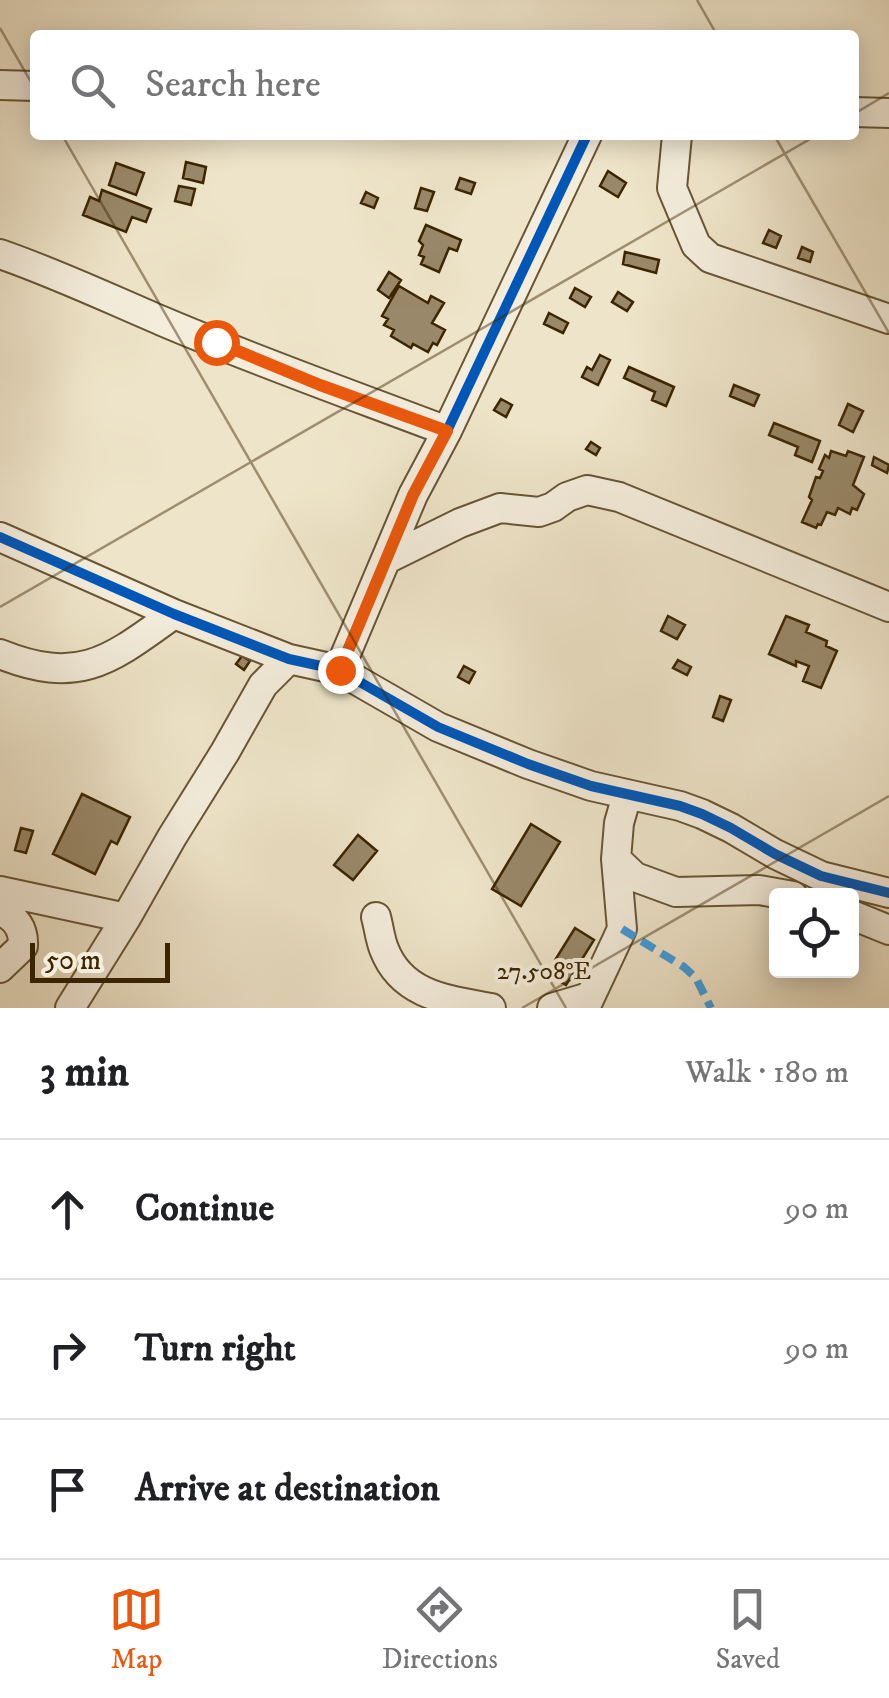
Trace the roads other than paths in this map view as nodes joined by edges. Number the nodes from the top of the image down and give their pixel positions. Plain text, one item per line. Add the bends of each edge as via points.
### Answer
1 (0, 84) edge
2 (30, 86) edge
3 (859, 112) edge
4 (889, 112) edge
5 (584, 140) edge
6 (677, 140) edge
7 (0, 254) edge
8 (889, 319) edge
9 (447, 431) junction
10 (0, 538) edge
11 (387, 559) junction
12 (889, 607) edge
13 (174, 614) junction
14 (0, 654) edge
15 (289, 658) junction
16 (340, 670) junction
17 (627, 795) junction
18 (616, 858) junction
19 (0, 891) edge
20 (769, 892) edge
21 (889, 894) edge
22 (0, 912) edge
23 (376, 917) dead end
24 (126, 918) junction
25 (859, 918) edge
26 (889, 930) edge
27 (0, 968) edge
28 (587, 1002) edge
29 (70, 1008) edge
30 (491, 1008) edge
31 (552, 1008) edge

1 - 2 street
3 - 4 street
5 - 9 street
6 - 8 street via 672,188 696,246 710,258
7 - 9 street
9 - 11 street
10 - 13 street
11 - 12 street via 500,508 539,512 587,490 619,497
11 - 16 street
13 - 14 street via 87,667 57,670
13 - 15 street
15 - 16 street
15 - 24 street via 263,685
16 - 17 street via 438,727
17 - 18 street
17 - 21 street via 702,814 821,876
18 - 20 street via 634,877 676,892
18 - 28 street via 622,929
19 - 24 street
22 - 27 street via 12,916 24,934 23,946
23 - 30 street via 384,950 405,982
24 - 29 street
25 - 26 street
28 - 31 street

